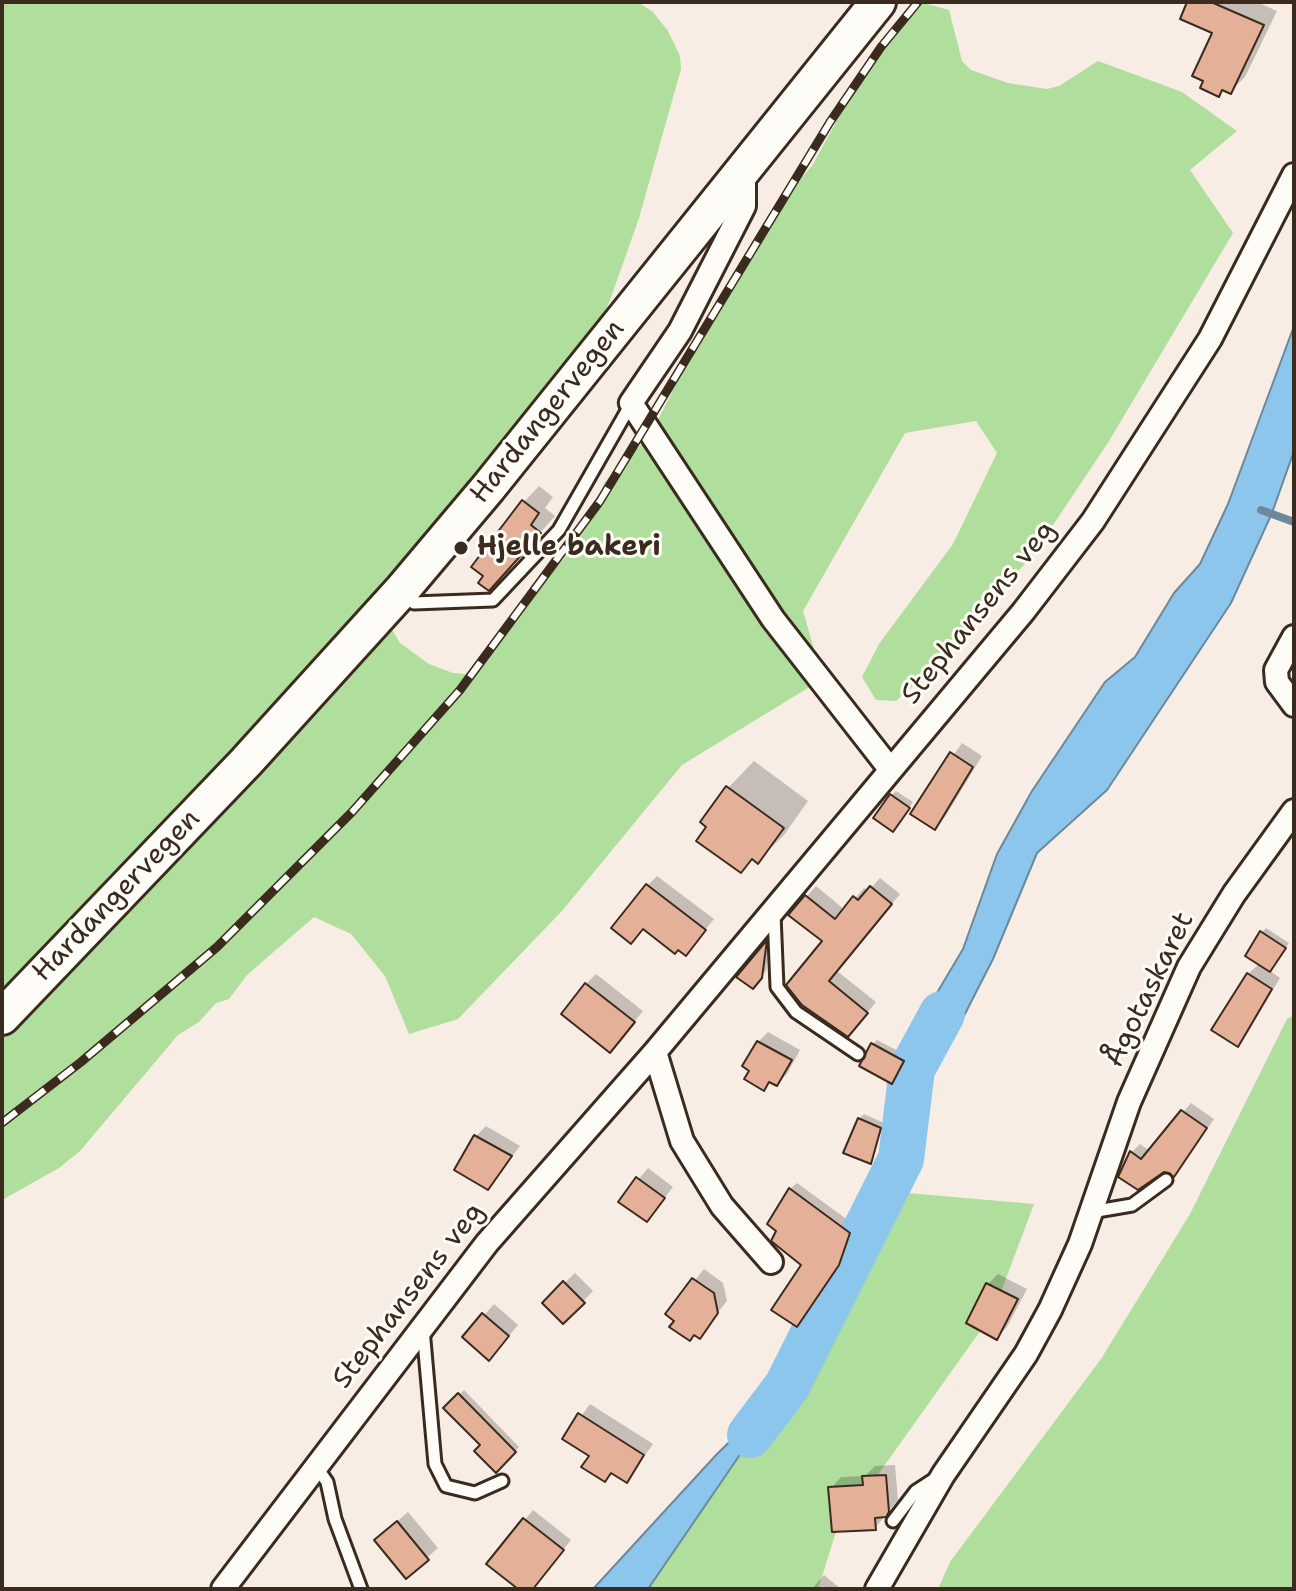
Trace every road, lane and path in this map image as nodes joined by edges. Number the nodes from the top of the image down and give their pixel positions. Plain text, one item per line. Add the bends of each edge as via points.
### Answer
1 (878, 2) edge
2 (744, 167) junction
3 (1294, 175) edge
4 (631, 403) junction
5 (402, 590) junction
6 (1294, 637) edge
7 (1294, 705) edge
8 (890, 769) junction
9 (1294, 811) edge
10 (774, 909) junction
11 (2, 1017) edge
12 (655, 1052) junction
13 (858, 1054) dead end
14 (1166, 1180) dead end
15 (1091, 1212) junction
16 (771, 1262) dead end
17 (423, 1326) junction
18 (316, 1466) junction
19 (943, 1475) junction
20 (502, 1481) dead end
21 (893, 1521) dead end
22 (223, 1589) edge
23 (361, 1589) edge
24 (877, 1589) edge

1 - 2 main road, Hardangervegen
2 - 4 street via 744,206 680,331
2 - 5 main road, Hardangervegen
3 - 8 street, Stephansens veg via 1210,339 1093,521
4 - 5 lane via 559,530 493,600 414,603
4 - 8 street via 773,619
5 - 11 main road, Hardangervegen
6 - 7 street via 1276,670 1277,682
8 - 10 street, Stephansens veg
9 - 15 street, Ågotaskaret via 1189,967 1129,1102
10 - 12 street, Stephansens veg
10 - 13 lane via 777,987 796,1012
12 - 16 street via 682,1141 722,1206
12 - 17 street, Stephansens veg via 506,1219
14 - 15 lane via 1132,1205
15 - 19 street, Ågotaskaret via 1069,1271 1026,1354
17 - 18 street, Stephansens veg
17 - 20 lane via 435,1464 446,1486 475,1493
18 - 22 street, Stephansens veg
18 - 23 lane via 327,1482
19 - 21 lane, Ågotaskaret via 924,1483
19 - 24 street, Ågotaskaret

